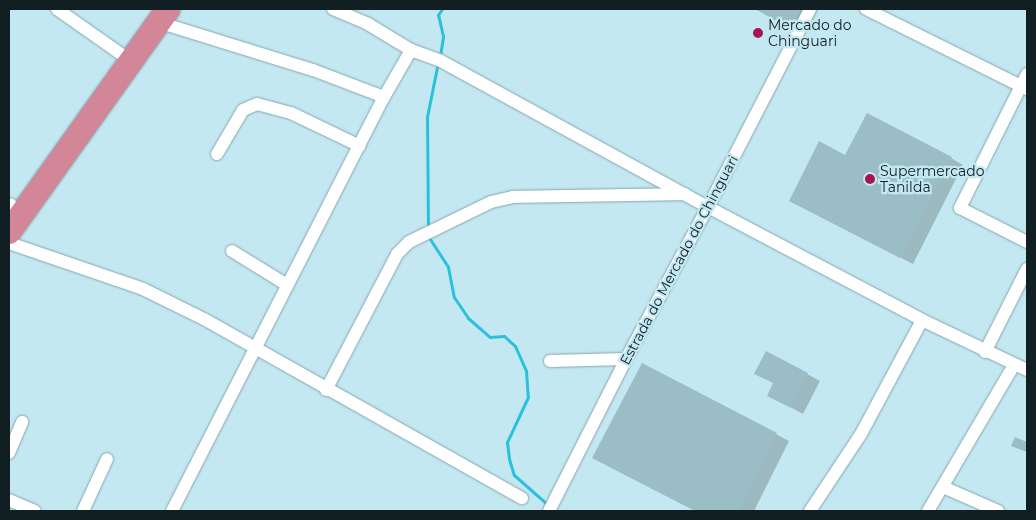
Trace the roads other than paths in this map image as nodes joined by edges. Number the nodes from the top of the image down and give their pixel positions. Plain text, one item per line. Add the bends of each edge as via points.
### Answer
1 (57, 9) edge
2 (333, 9) edge
3 (810, 9) edge
4 (866, 9) edge
5 (159, 13) edge
6 (411, 50) junction
7 (121, 54) junction
8 (1027, 74) edge
9 (1024, 87) edge
10 (384, 97) junction
11 (360, 146) junction
12 (217, 154) dead end
13 (685, 194) junction
14 (9, 207) edge
15 (708, 207) junction
16 (9, 232) edge
17 (1027, 242) edge
18 (9, 243) edge
19 (232, 250) dead end
20 (1027, 269) edge
21 (287, 285) junction
22 (922, 320) junction
23 (254, 350) junction
24 (986, 352) junction
25 (626, 359) junction
26 (550, 361) dead end
27 (1014, 365) junction
28 (1027, 370) edge
29 (326, 390) junction
30 (22, 422) dead end
31 (9, 453) edge
32 (107, 459) dead end
33 (943, 487) junction
34 (522, 498) dead end
35 (9, 500) edge
36 (35, 511) edge
37 (83, 511) edge
38 (172, 511) edge
39 (549, 511) edge
40 (810, 511) edge
41 (928, 511) edge
42 (998, 511) edge

1 - 7 street
2 - 6 street via 368,24
3 - 15 street, Estrada do Mercado do Chinguari
4 - 9 street
5 - 7 highway
5 - 10 street
5 - 16 highway
6 - 10 street
6 - 13 street via 439,60
7 - 14 highway
8 - 9 street
9 - 17 street via 960,208
10 - 11 street
11 - 12 street via 291,113 257,104 244,110
11 - 21 street
13 - 15 street
13 - 29 street via 513,197 491,202 409,242 397,254
15 - 22 street
15 - 25 street, Estrada do Mercado do Chinguari
18 - 23 street via 143,289 204,319
19 - 21 street
20 - 24 street
21 - 23 street
22 - 24 street
22 - 40 street via 861,434
23 - 29 street
23 - 38 street
24 - 27 street
25 - 26 street
25 - 39 street, Estrada do Mercado do Chinguari
27 - 28 street
27 - 33 street
29 - 34 street
30 - 31 street
32 - 37 street
33 - 41 street
33 - 42 street
35 - 36 street

